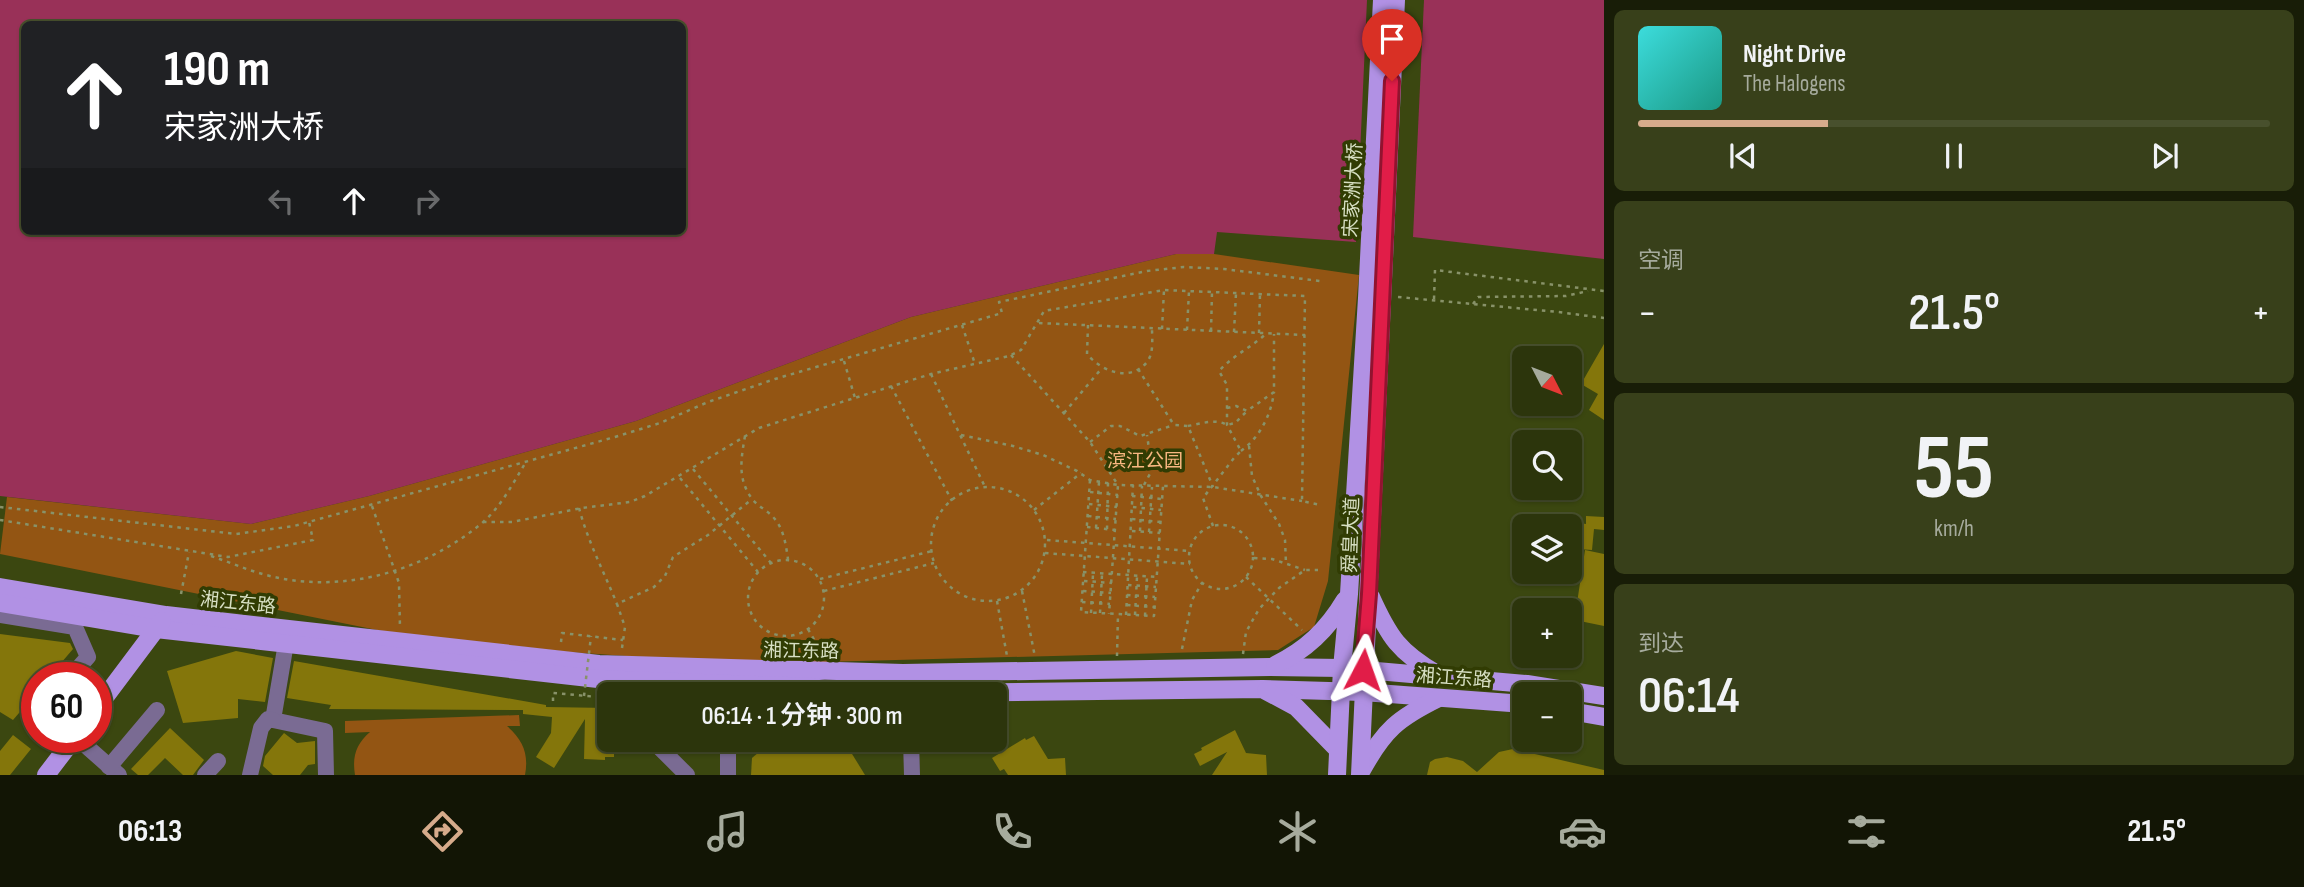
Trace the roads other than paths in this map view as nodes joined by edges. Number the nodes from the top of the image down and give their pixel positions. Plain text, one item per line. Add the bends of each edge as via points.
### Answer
1 (1382, 0) edge
2 (1396, 0) edge
3 (1380, 297) junction
4 (0, 587) edge
5 (1349, 594) junction
6 (1369, 594) junction
7 (0, 603) edge
8 (0, 615) edge
9 (161, 622) junction
10 (286, 643) junction
11 (84, 662) edge
12 (1270, 667) junction
13 (1222, 668) junction
14 (1342, 668) junction
15 (1363, 670) junction
16 (1440, 676) junction
17 (619, 682) edge
18 (112, 688) edge
19 (1263, 689) junction
20 (1224, 690) junction
21 (1341, 691) junction
22 (1007, 692) edge
23 (1363, 692) junction
24 (1604, 696) edge
25 (1440, 698) junction
26 (1512, 703) edge
27 (158, 710) dead end
28 (1582, 713) edge
29 (1604, 717) edge
30 (273, 720) junction
31 (1338, 750) junction
32 (664, 752) edge
33 (728, 752) edge
34 (911, 752) edge
35 (63, 753) edge
36 (93, 753) edge
37 (218, 761) dead end
38 (114, 771) edge
39 (1360, 774) edge
40 (46, 775) edge
41 (205, 775) edge
42 (250, 775) edge
43 (326, 775) edge
44 (687, 775) edge
45 (728, 775) edge
46 (912, 775) edge
47 (1337, 775) edge

1 - 3 main road, 宋家洲大桥
2 - 3 main road, 宋家洲大桥
3 - 5 main road, 舜皇大道
3 - 6 main road, 舜皇大道
4 - 9 main road, 湘江东路
5 - 12 main road via 1317,638
5 - 14 main road, 舜皇大道
6 - 15 main road, 舜皇大道
6 - 16 main road via 1397,645
7 - 9 main road, 湘江东路
8 - 11 street via 75,627 88,657
9 - 10 main road, 湘江东路
9 - 13 main road, 湘江东路 via 599,664 833,671
9 - 18 main road
10 - 17 main road, 湘江东路
10 - 30 street
12 - 13 main road, 湘江东路
12 - 14 main road, 湘江东路
13 - 20 main road
14 - 15 main road, 湘江东路
14 - 21 main road, 舜皇大道
15 - 16 main road, 湘江东路
15 - 23 main road, 舜皇大道
16 - 24 main road, 湘江东路
19 - 20 main road, 湘江东路
19 - 21 main road, 湘江东路
19 - 31 main road via 1296,707
20 - 22 main road, 湘江东路
21 - 23 main road, 湘江东路
21 - 31 main road, 舜皇大道
23 - 25 main road, 湘江东路
23 - 39 main road, 舜皇大道
25 - 26 main road, 湘江东路
25 - 39 main road via 1391,726
27 - 38 street
28 - 29 main road
30 - 42 street via 268,719 261,728
30 - 43 street via 325,731
31 - 47 main road, 舜皇大道
32 - 44 street
33 - 45 street
34 - 46 street
35 - 40 main road
36 - 38 street
37 - 41 street

